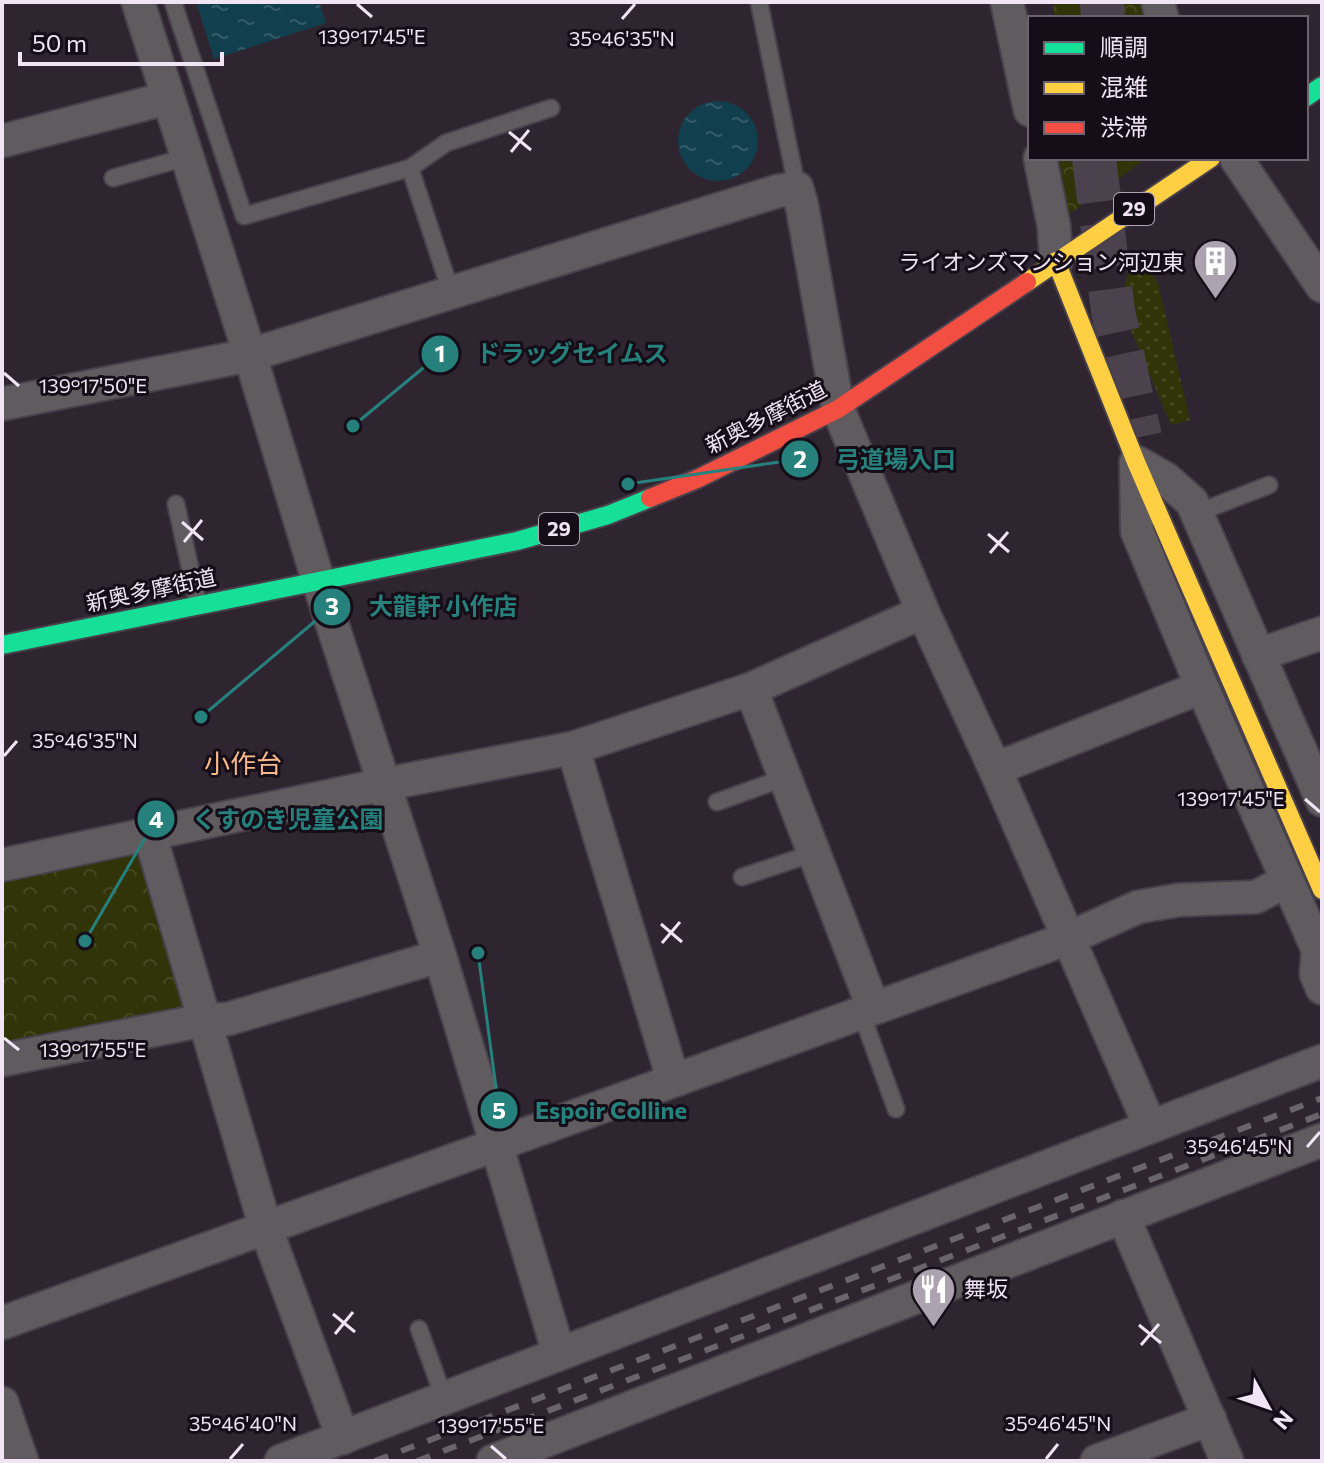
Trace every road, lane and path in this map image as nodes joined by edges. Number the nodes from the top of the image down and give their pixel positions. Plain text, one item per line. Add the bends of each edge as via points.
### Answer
1 (138, 2) edge
2 (173, 2) edge
3 (759, 2) edge
4 (1007, 2) edge
5 (168, 98) junction
6 (1028, 101) edge
7 (551, 108) dead end
8 (2, 141) edge
9 (187, 157) junction
10 (1040, 160) edge
11 (1208, 160) edge
12 (1237, 160) edge
13 (410, 168) junction
14 (113, 178) dead end
15 (797, 188) junction
16 (1056, 261) junction
17 (1322, 286) edge
18 (451, 292) junction
19 (250, 355) junction
20 (2, 404) edge
21 (838, 409) junction
22 (1136, 462) junction
23 (1269, 485) dead end
24 (176, 504) dead end
25 (1197, 513) junction
26 (318, 580) junction
27 (198, 605) junction
28 (923, 612) junction
29 (1322, 633) edge
30 (2, 645) edge
31 (1258, 655) junction
32 (1202, 687) junction
33 (751, 689) junction
34 (573, 748) junction
35 (995, 769) junction
36 (787, 777) junction
37 (386, 784) junction
38 (1321, 793) edge
39 (717, 802) dead end
40 (150, 835) junction
41 (814, 853) junction
42 (2, 865) edge
43 (742, 877) dead end
44 (1286, 881) junction
45 (1322, 890) edge
46 (1069, 938) junction
47 (440, 956) junction
48 (1322, 988) edge
49 (873, 1007) junction
50 (205, 1020) junction
51 (2, 1060) edge
52 (1322, 1061) edge
53 (673, 1079) junction
54 (896, 1109) dead end
55 (1150, 1126) junction
56 (1322, 1140) edge
57 (496, 1146) junction
58 (1123, 1216) junction
59 (266, 1229) junction
60 (2, 1323) edge
61 (419, 1329) dead end
62 (559, 1354) junction
63 (444, 1398) junction
64 (2, 1403) edge
65 (1210, 1419) junction
66 (343, 1438) junction
67 (564, 1448) edge
68 (22, 1461) edge
69 (281, 1461) edge
70 (493, 1461) edge
71 (1097, 1461) edge
72 (1227, 1461) edge

1 - 5 street
2 - 13 lane via 244,216
3 - 15 lane
4 - 6 street
5 - 8 street
5 - 9 street
7 - 13 lane via 446,143
9 - 14 lane
9 - 19 street
10 - 16 street
11 - 16 main road, 新奥多摩街道 / 29
12 - 17 street
13 - 18 lane
15 - 18 street
15 - 21 street
16 - 21 main road, 新奥多摩街道 / 29
16 - 22 main road
18 - 19 street
19 - 20 street
19 - 26 street
21 - 26 main road, 新奥多摩街道 / 29 via 697,479 608,515 517,541
21 - 28 street
22 - 25 street via 1166,479
22 - 32 street via 1137,531
22 - 45 main road
23 - 25 lane
24 - 27 lane
25 - 31 street
26 - 27 main road, 新奥多摩街道 / 29
26 - 37 street
27 - 30 main road, 新奥多摩街道 / 29
28 - 33 street
28 - 35 street
29 - 31 street
31 - 38 street
32 - 35 street
32 - 44 street
33 - 34 street
33 - 36 street
34 - 37 street
34 - 53 street
35 - 46 street
36 - 39 lane
36 - 41 street
37 - 40 street
37 - 47 street
40 - 42 street
40 - 50 street
41 - 43 lane
41 - 49 street
44 - 46 street via 1256,897 1138,907
44 - 48 street via 1318,950 1316,974
46 - 49 street
46 - 55 street
47 - 50 street via 228,1019
47 - 57 street
49 - 53 street
49 - 54 lane via 866,1026
50 - 51 street
50 - 59 street
52 - 55 street
53 - 57 street
55 - 62 street
56 - 58 street
57 - 59 street
57 - 62 street
58 - 65 street
58 - 67 street
59 - 60 street
59 - 66 street
61 - 63 lane
62 - 63 street
63 - 66 street
64 - 68 street
65 - 71 street
65 - 72 street
66 - 69 street
67 - 70 street

